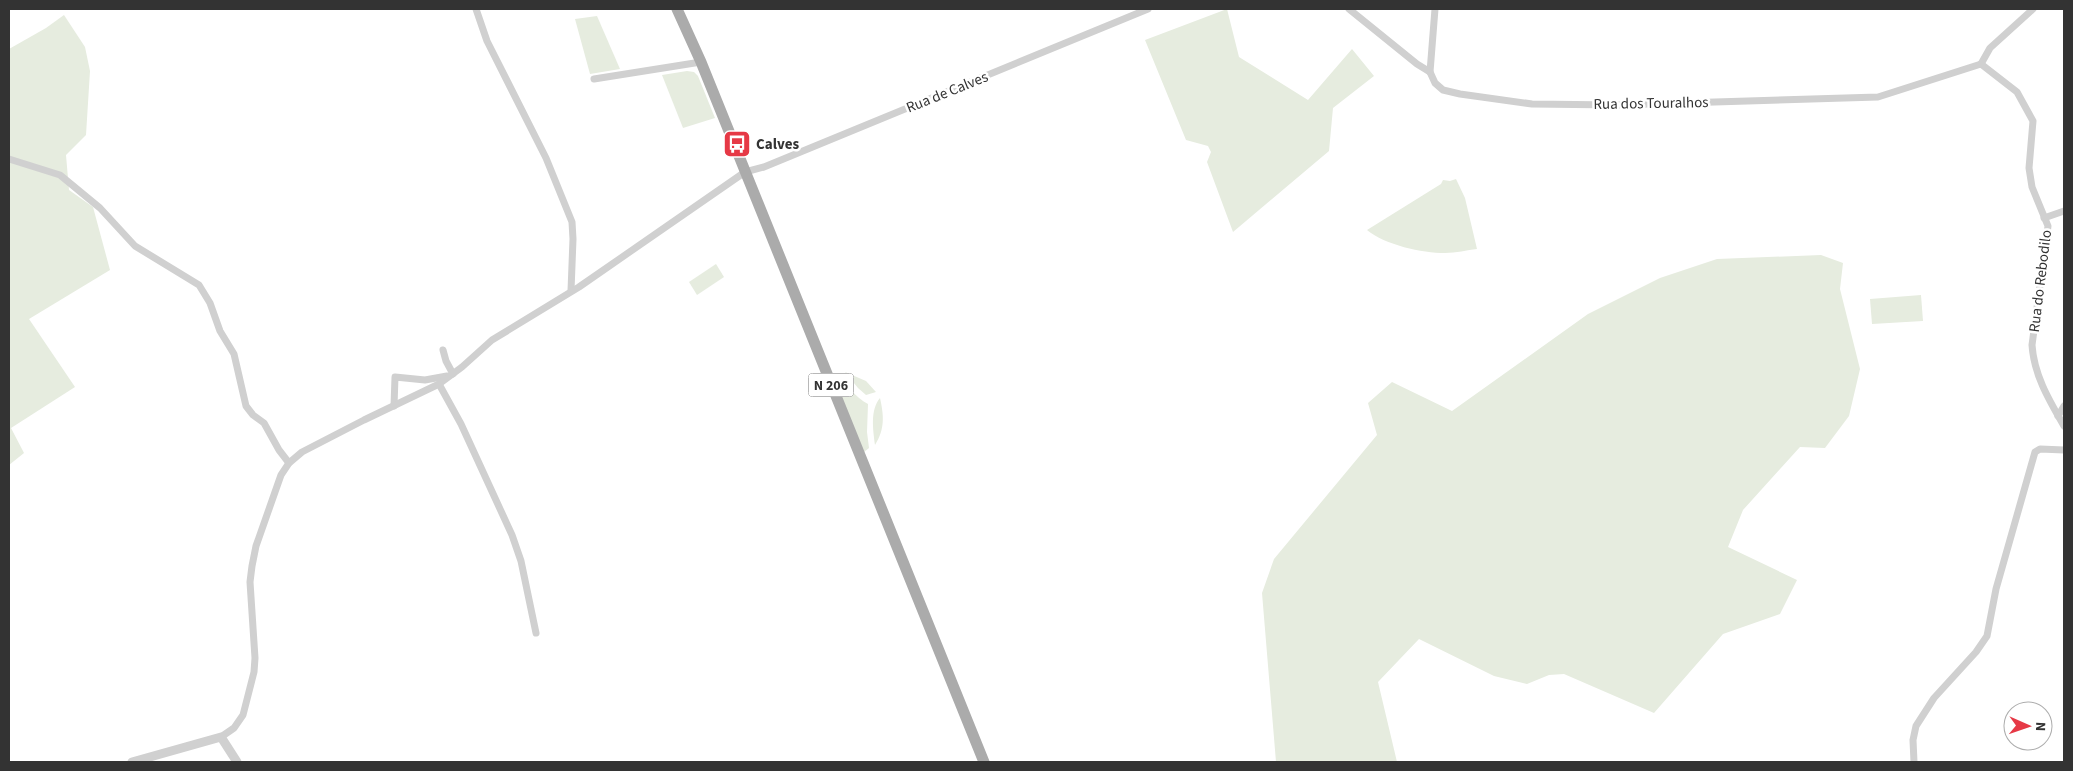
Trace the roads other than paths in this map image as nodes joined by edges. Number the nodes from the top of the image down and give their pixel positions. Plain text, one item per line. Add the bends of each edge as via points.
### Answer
1 (476, 9) edge
2 (677, 9) edge
3 (1148, 9) edge
4 (1348, 9) edge
5 (1435, 9) edge
6 (2033, 9) edge
7 (701, 62) junction
8 (1981, 64) junction
9 (1430, 72) junction
10 (594, 79) dead end
11 (9, 159) edge
12 (745, 172) junction
13 (2064, 211) edge
14 (2044, 218) junction
15 (571, 291) junction
16 (443, 350) dead end
17 (452, 375) junction
18 (439, 384) junction
19 (394, 406) junction
20 (2064, 406) edge
21 (2058, 416) junction
22 (2064, 426) edge
23 (2064, 450) edge
24 (289, 463) junction
25 (536, 633) dead end
26 (221, 737) junction
27 (132, 762) edge
28 (237, 762) edge
29 (984, 762) edge
30 (1914, 762) edge

1 - 15 street via 487,41 546,158 572,222
2 - 7 main road, N 206
3 - 12 street, Rua de Calves
4 - 9 street, Rua dos Touralhos
5 - 9 street
6 - 8 street via 1990,48
7 - 10 street
7 - 12 main road, N 206
8 - 9 street, Rua dos Touralhos via 1878,97 1617,104 1532,104 1460,94 1443,90
8 - 14 street, Rua do Rebodilo via 2017,92 2033,121 2032,188
11 - 24 street via 60,175 100,208 135,246 199,285 234,354 246,406 264,423
12 - 15 street, Rua de Calves
12 - 29 main road, N 206
13 - 14 street
14 - 21 street, Rua do Rebodilo via 2048,226 2032,345 2033,362
15 - 17 street, Rua de Calves via 492,340
16 - 17 street
17 - 18 street, Rua de Calves
17 - 19 street via 425,380 395,377
18 - 19 street, Rua de Calves
18 - 25 street via 512,535
19 - 24 street, Rua de Calves via 302,452
20 - 21 street
21 - 22 street, Rua do Rebodilo
23 - 30 street via 2040,449 2035,452 1996,589 1987,636 1934,698 1916,726
24 - 26 street via 256,546 252,566 254,672 243,715 234,728
26 - 27 street
26 - 28 street

